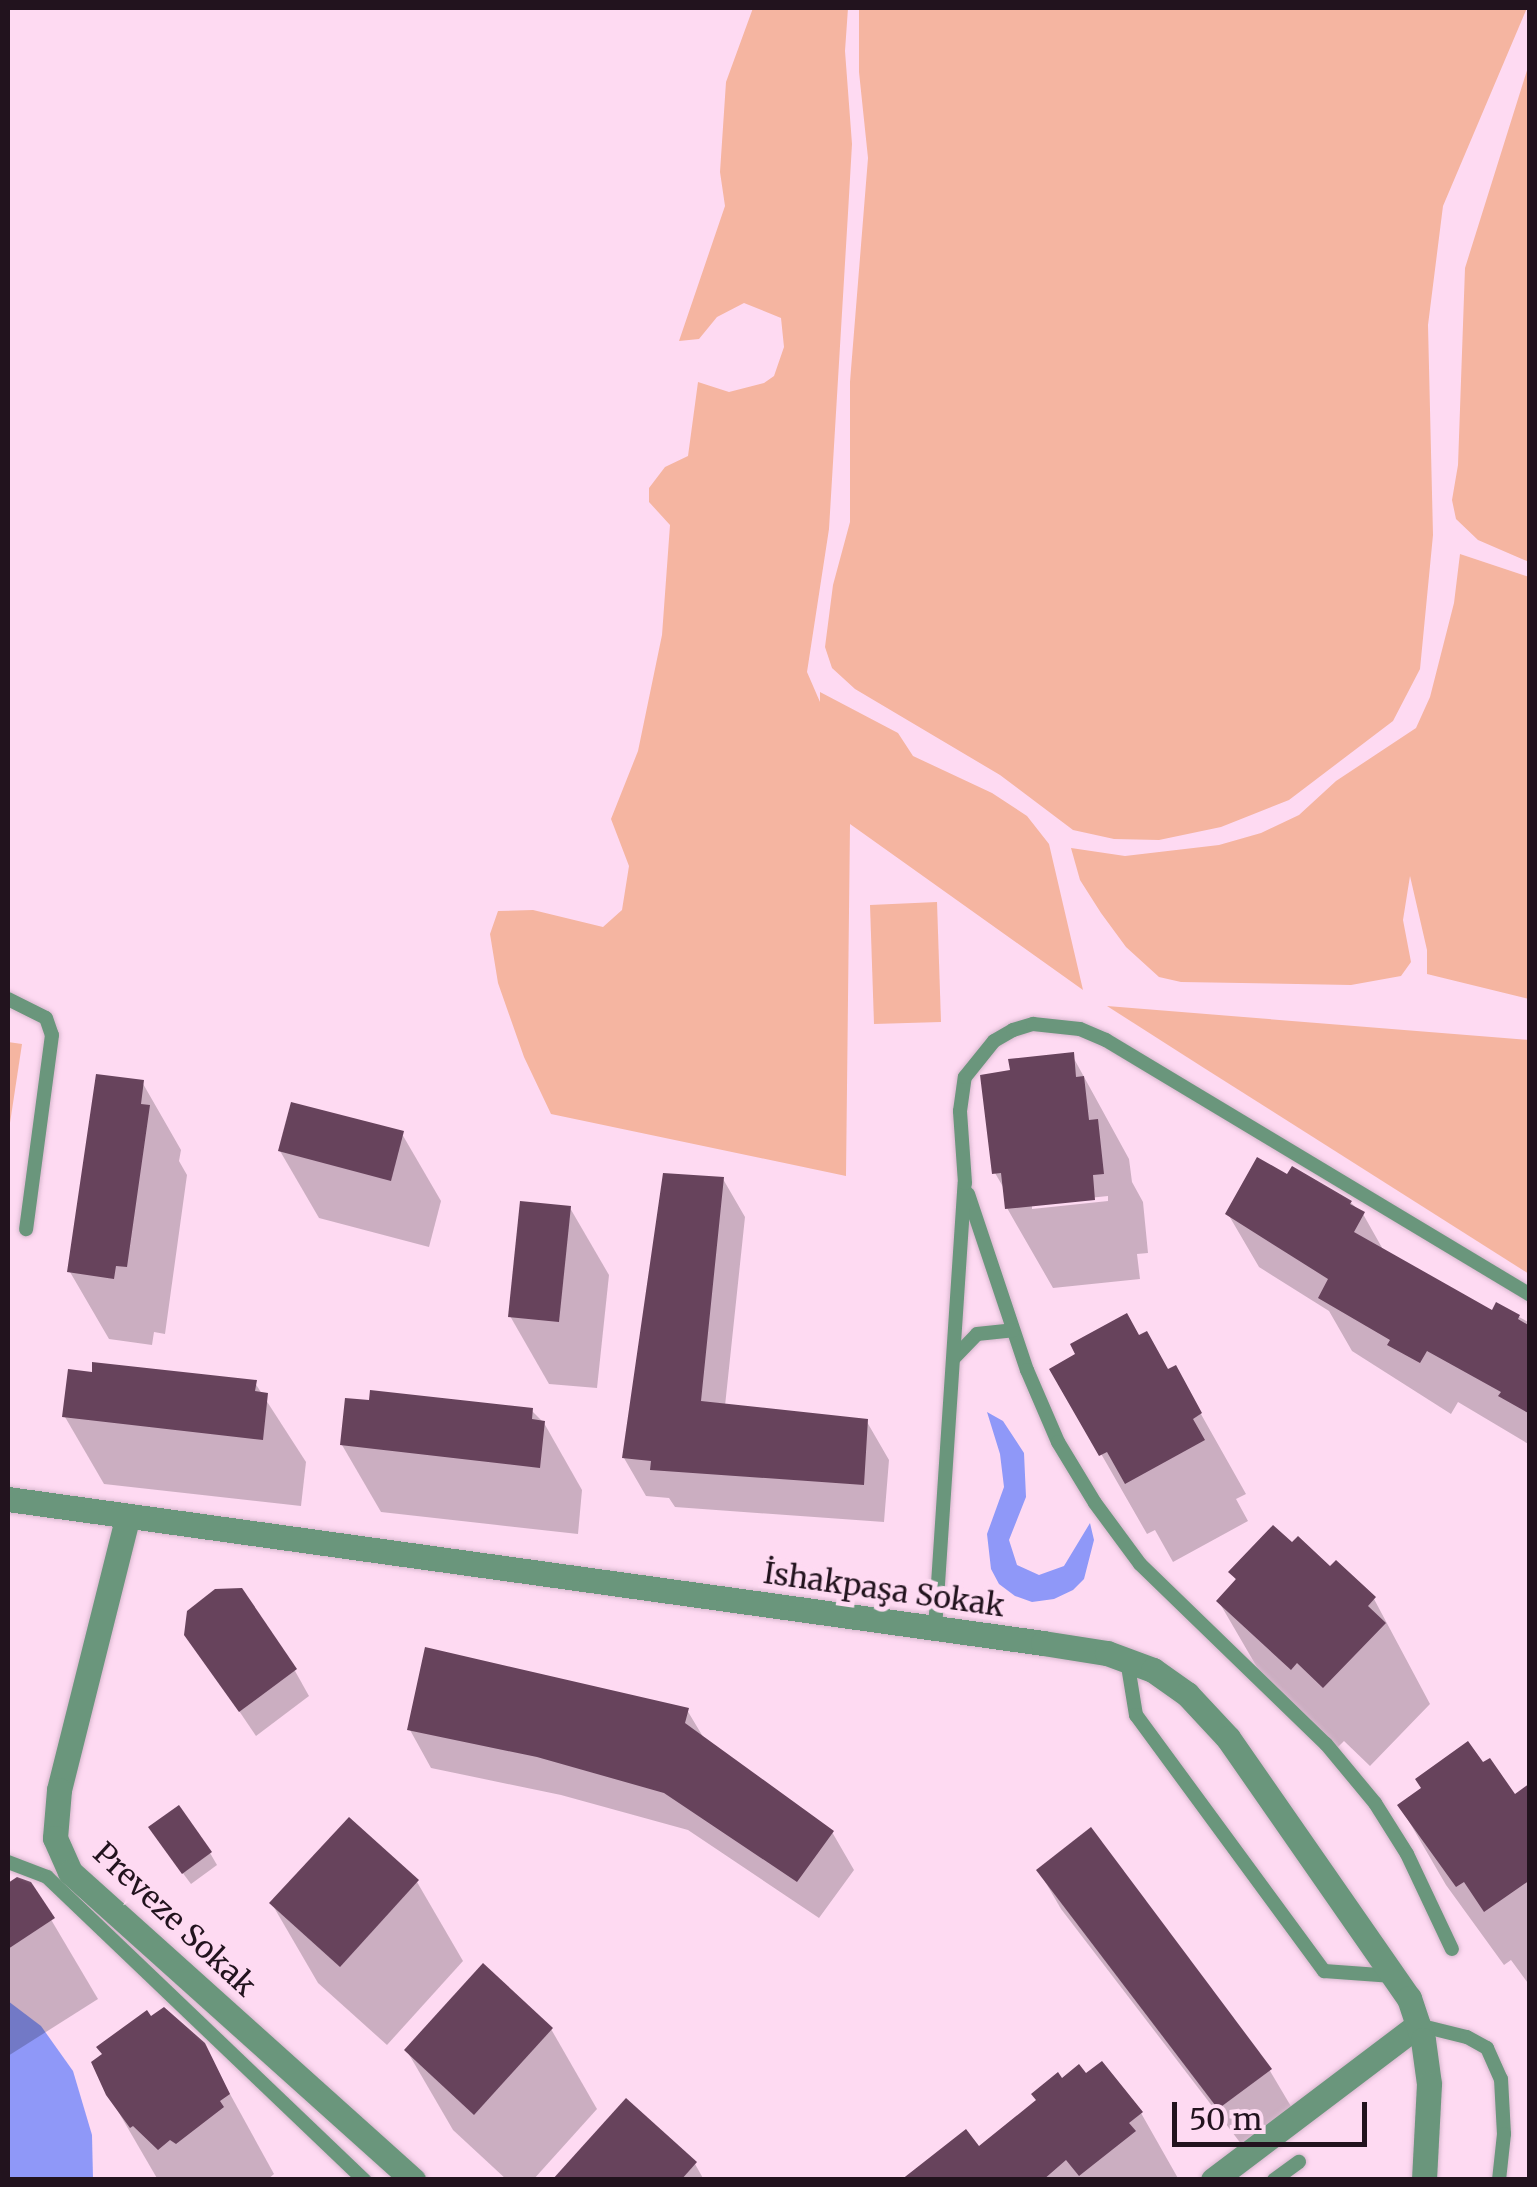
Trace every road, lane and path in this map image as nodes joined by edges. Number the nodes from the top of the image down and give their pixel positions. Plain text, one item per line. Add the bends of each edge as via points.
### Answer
1 (8, 999) edge
2 (965, 1183) junction
3 (26, 1229) dead end
4 (1530, 1295) edge
5 (1013, 1330) junction
6 (953, 1359) junction
7 (8, 1499) edge
8 (126, 1519) junction
9 (934, 1629) junction
10 (1127, 1660) junction
11 (8, 1862) edge
12 (1452, 1949) dead end
13 (1394, 1976) junction
14 (1418, 2025) junction
15 (1298, 2162) dead end
16 (364, 2180) edge
17 (413, 2180) edge
18 (1213, 2180) edge
19 (1274, 2180) edge
20 (1424, 2180) edge
21 (1498, 2180) edge

1 - 3 lane via 46,1018 52,1035
2 - 4 lane via 960,1111 965,1077 977,1059 1013,1030 1032,1024 1080,1029
2 - 5 lane
2 - 6 lane
5 - 6 lane via 976,1334
5 - 12 lane via 1058,1442 1096,1503 1140,1564 1326,1744 1374,1803
6 - 9 lane
7 - 8 street, İshakpaşa Sokak
8 - 9 street, İshakpaşa Sokak
8 - 17 street, Preveze Sokak via 59,1790 56,1838 70,1872
9 - 10 street, İshakpaşa Sokak
10 - 13 street, İshakpaşa Sokak via 1187,1694 1228,1738
10 - 13 lane via 1136,1715 1324,1971
11 - 16 lane via 47,1878
13 - 14 street, İshakpaşa Sokak
14 - 18 street
14 - 20 street, İshakpaşa Sokak via 1429,2084
14 - 21 lane via 1487,2048 1500,2079 1504,2134
15 - 19 lane

